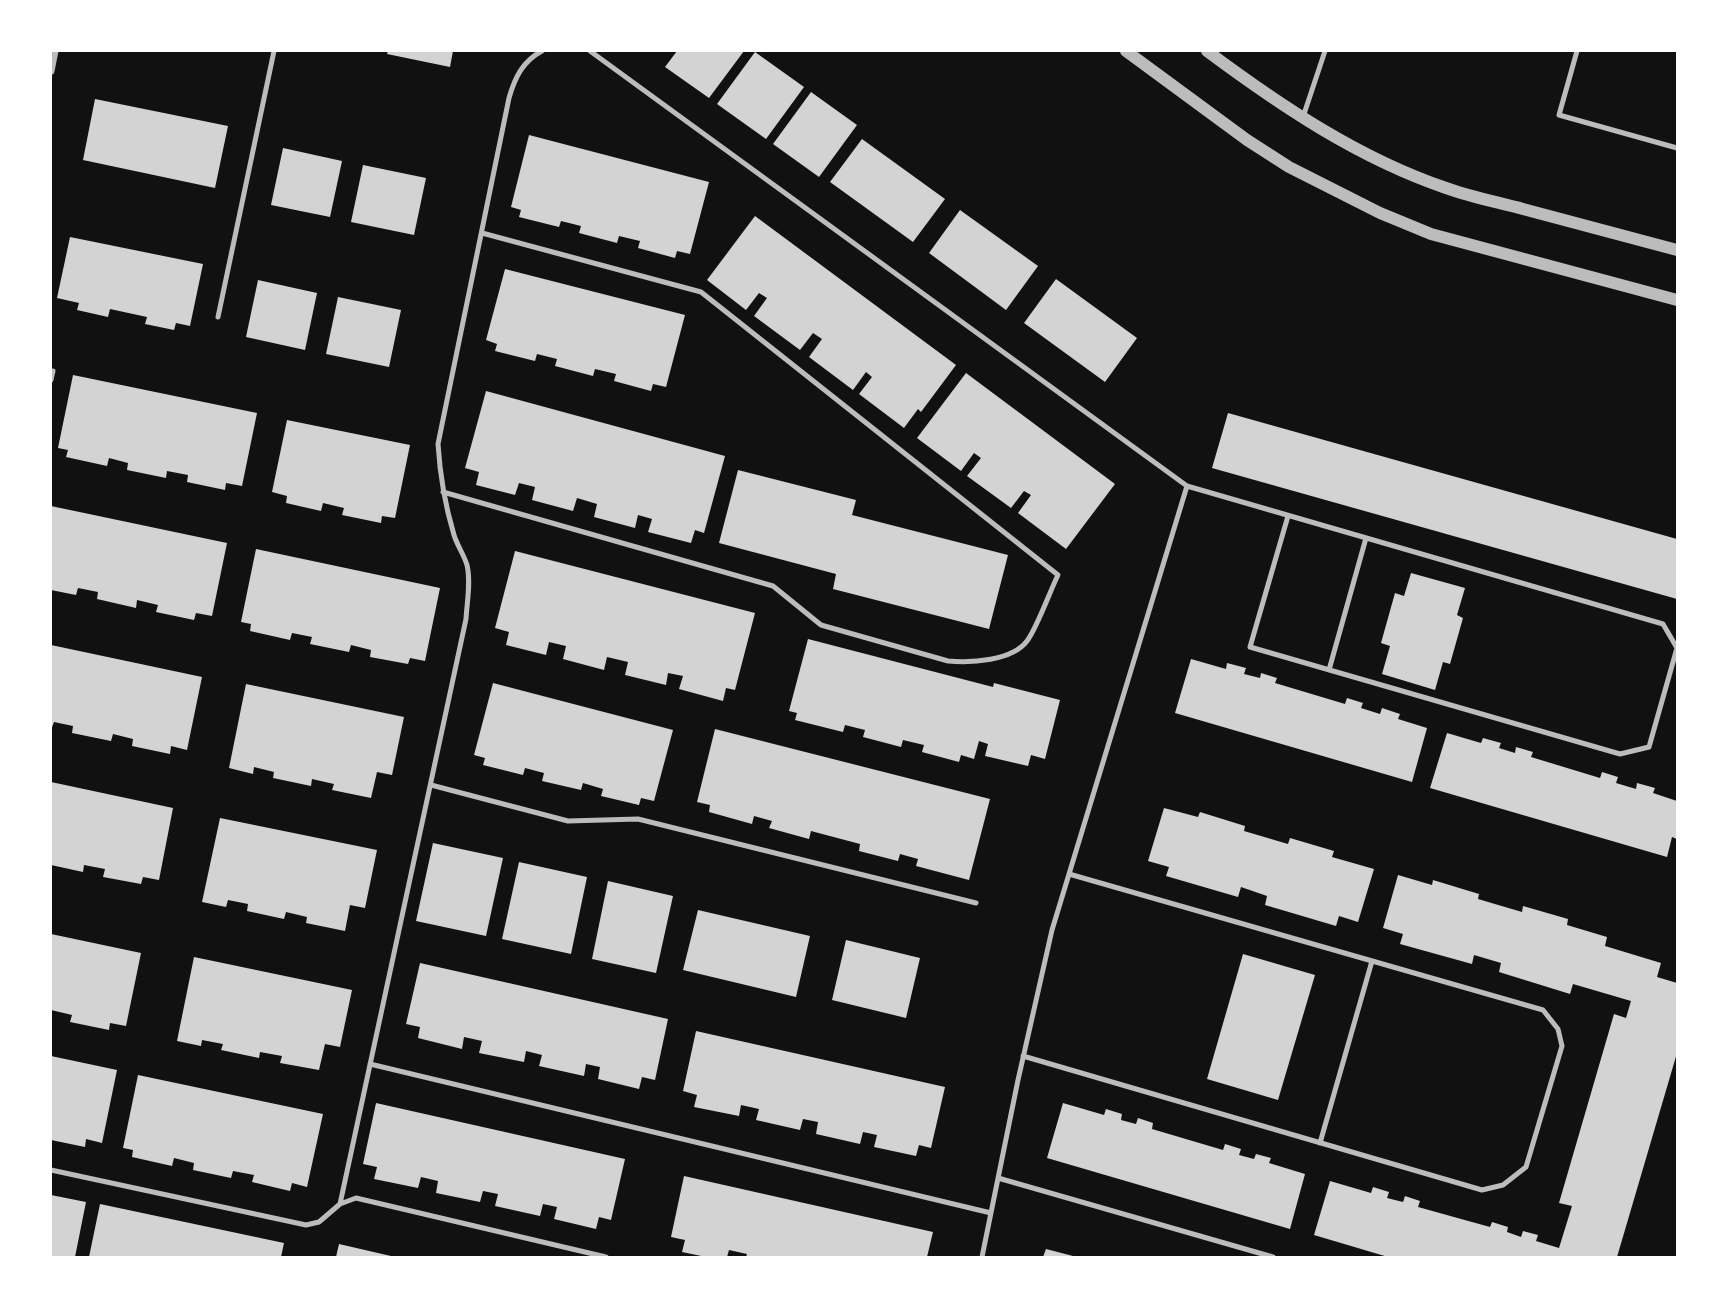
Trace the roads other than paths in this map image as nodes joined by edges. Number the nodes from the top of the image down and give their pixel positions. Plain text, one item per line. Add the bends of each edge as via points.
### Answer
1 (55, 51) edge
2 (274, 51) edge
3 (542, 51) edge
4 (590, 51) edge
5 (1126, 51) edge
6 (1207, 51) edge
7 (1325, 51) edge
8 (1577, 51) edge
9 (51, 71) edge
10 (1302, 118) junction
11 (1677, 148) edge
12 (482, 233) junction
13 (1677, 250) edge
14 (1677, 300) edge
15 (218, 317) dead end
16 (53, 371) dead end
17 (51, 380) edge
18 (1187, 486) junction
19 (443, 492) junction
20 (1288, 516) junction
21 (1366, 538) junction
22 (1329, 670) junction
23 (431, 785) junction
24 (1069, 874) junction
25 (976, 903) dead end
26 (1372, 961) junction
27 (1023, 1056) junction
28 (370, 1064) junction
29 (1320, 1143) junction
30 (51, 1170) edge
31 (998, 1178) junction
32 (340, 1204) junction
33 (991, 1213) junction
34 (606, 1257) edge
35 (982, 1257) edge
36 (1273, 1257) edge

1 - 9 street
2 - 15 lane
3 - 12 lane via 522,66 514,81
4 - 18 lane
5 - 14 street via 1247,140 1380,213 1431,233
6 - 10 street
7 - 10 lane
8 - 11 lane via 1559,115
10 - 13 street via 1365,153 1446,188
12 - 19 lane via 439,444
12 - 19 lane via 701,292 1058,575 1027,643 990,660 948,661 821,625 773,586
16 - 17 lane
18 - 20 lane
18 - 24 lane
19 - 23 lane via 469,584 466,619
20 - 21 lane
20 - 22 lane via 1250,647
21 - 22 lane
21 - 22 lane via 1663,624 1677,648 1648,747 1620,754
23 - 25 lane via 568,821 638,820
23 - 28 lane
24 - 26 lane
24 - 27 lane
26 - 29 lane
26 - 29 lane via 1543,1010 1558,1029 1562,1046 1525,1167 1503,1185 1482,1190
27 - 29 lane
27 - 31 lane
28 - 32 lane
28 - 33 lane
30 - 32 lane via 306,1225 319,1222
31 - 33 lane
31 - 36 lane
32 - 34 lane via 356,1198
33 - 35 lane

